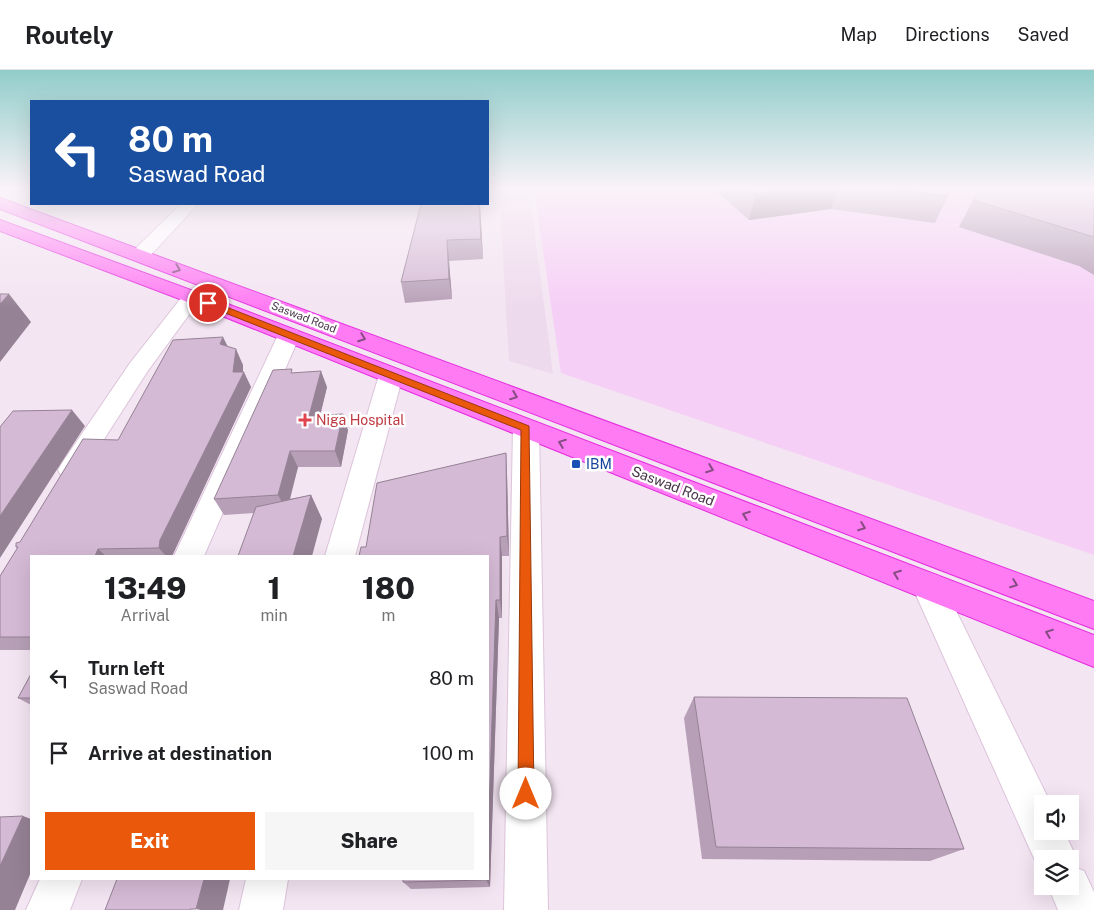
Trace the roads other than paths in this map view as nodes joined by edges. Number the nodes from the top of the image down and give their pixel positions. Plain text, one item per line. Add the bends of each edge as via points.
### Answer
1 (9, 228) edge
2 (68, 228) edge
3 (166, 228) edge
4 (140, 255) junction
5 (192, 297) junction
6 (290, 335) junction
7 (391, 375) junction
8 (526, 428) junction
9 (62, 486) edge
10 (189, 555) edge
11 (340, 555) edge
12 (928, 586) junction
13 (1094, 615) edge
14 (1094, 651) edge
15 (1034, 811) edge
16 (61, 880) edge
17 (267, 880) edge
18 (1073, 895) edge
19 (48, 910) edge
20 (261, 910) edge
21 (526, 910) edge
22 (1080, 910) edge

1 - 5 highway, Saswad Road
2 - 4 highway, Saswad Road
3 - 4 street
4 -> 13 highway, Saswad Road
5 - 6 highway, Saswad Road
5 - 9 street via 138,368
6 - 7 highway, Saswad Road
6 - 10 street
7 - 8 highway, Saswad Road
7 - 11 street
12 -> 8 highway, Saswad Road
8 - 21 street
14 -> 12 highway, Saswad Road
12 - 15 street
16 - 19 street
17 - 20 street
18 - 22 street

